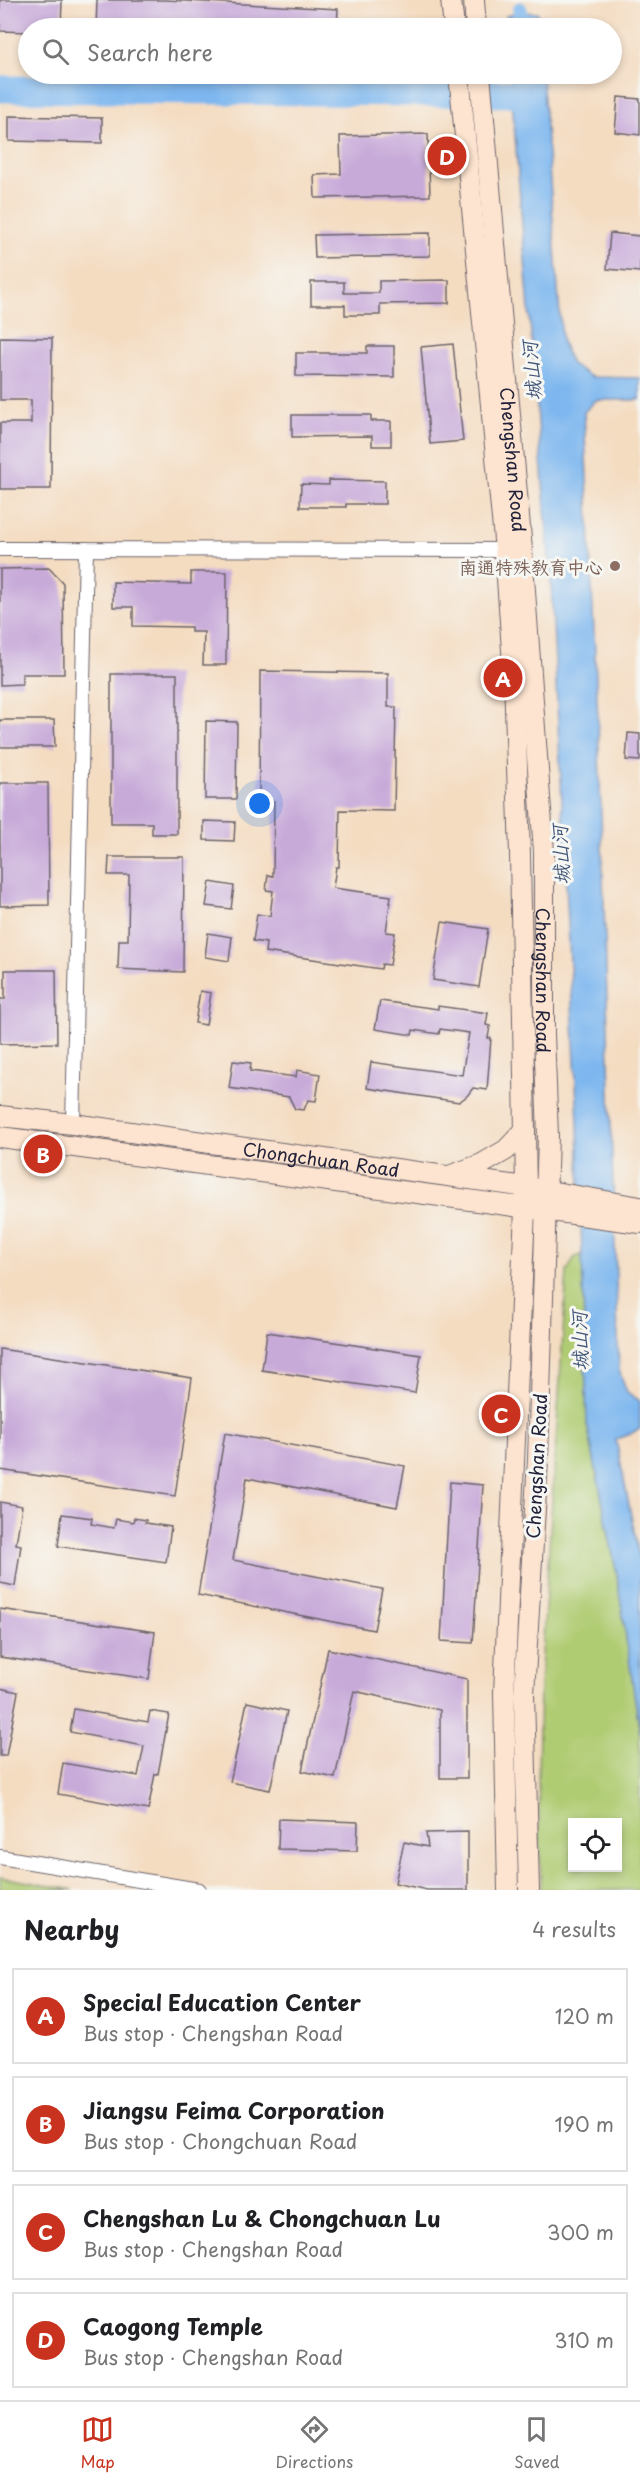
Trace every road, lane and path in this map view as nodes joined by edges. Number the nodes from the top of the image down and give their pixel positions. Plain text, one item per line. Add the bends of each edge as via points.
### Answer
1 (452, 0) edge
2 (474, 0) edge
3 (453, 18) edge
4 (475, 18) edge
5 (460, 84) edge
6 (481, 84) edge
7 (0, 549) edge
8 (86, 549) junction
9 (514, 550) junction
10 (0, 1116) edge
11 (73, 1124) junction
12 (525, 1130) junction
13 (0, 1137) edge
14 (447, 1177) junction
15 (526, 1187) junction
16 (556, 1202) junction
17 (525, 1208) junction
18 (634, 1214) edge
19 (0, 1857) edge
20 (199, 1890) edge
21 (508, 1890) edge
22 (528, 1890) edge

1 - 3 main road
2 - 4 main road
5 - 9 main road, Chengshan Road
6 - 9 main road, Chengshan Road
7 - 8 street
8 - 9 street
8 - 11 street
9 - 12 main road, Chengshan Road
9 - 16 main road, Chengshan Road via 544,852 544,1034 548,1136
10 - 11 main road, Chongchuan Road
11 - 14 main road, Chongchuan Road
12 - 14 main road via 506,1150
12 - 15 main road, Chengshan Road
13 - 17 main road, Chongchuan Road
14 - 15 main road, Chongchuan Road
15 - 16 main road, Chongchuan Road
15 - 17 main road, Chengshan Road
16 - 17 main road, Chongchuan Road
16 - 18 main road, Chongchuan Road
16 - 22 main road, Chengshan Road via 524,1694
17 - 21 main road, Chengshan Road via 504,1694
19 - 20 street

